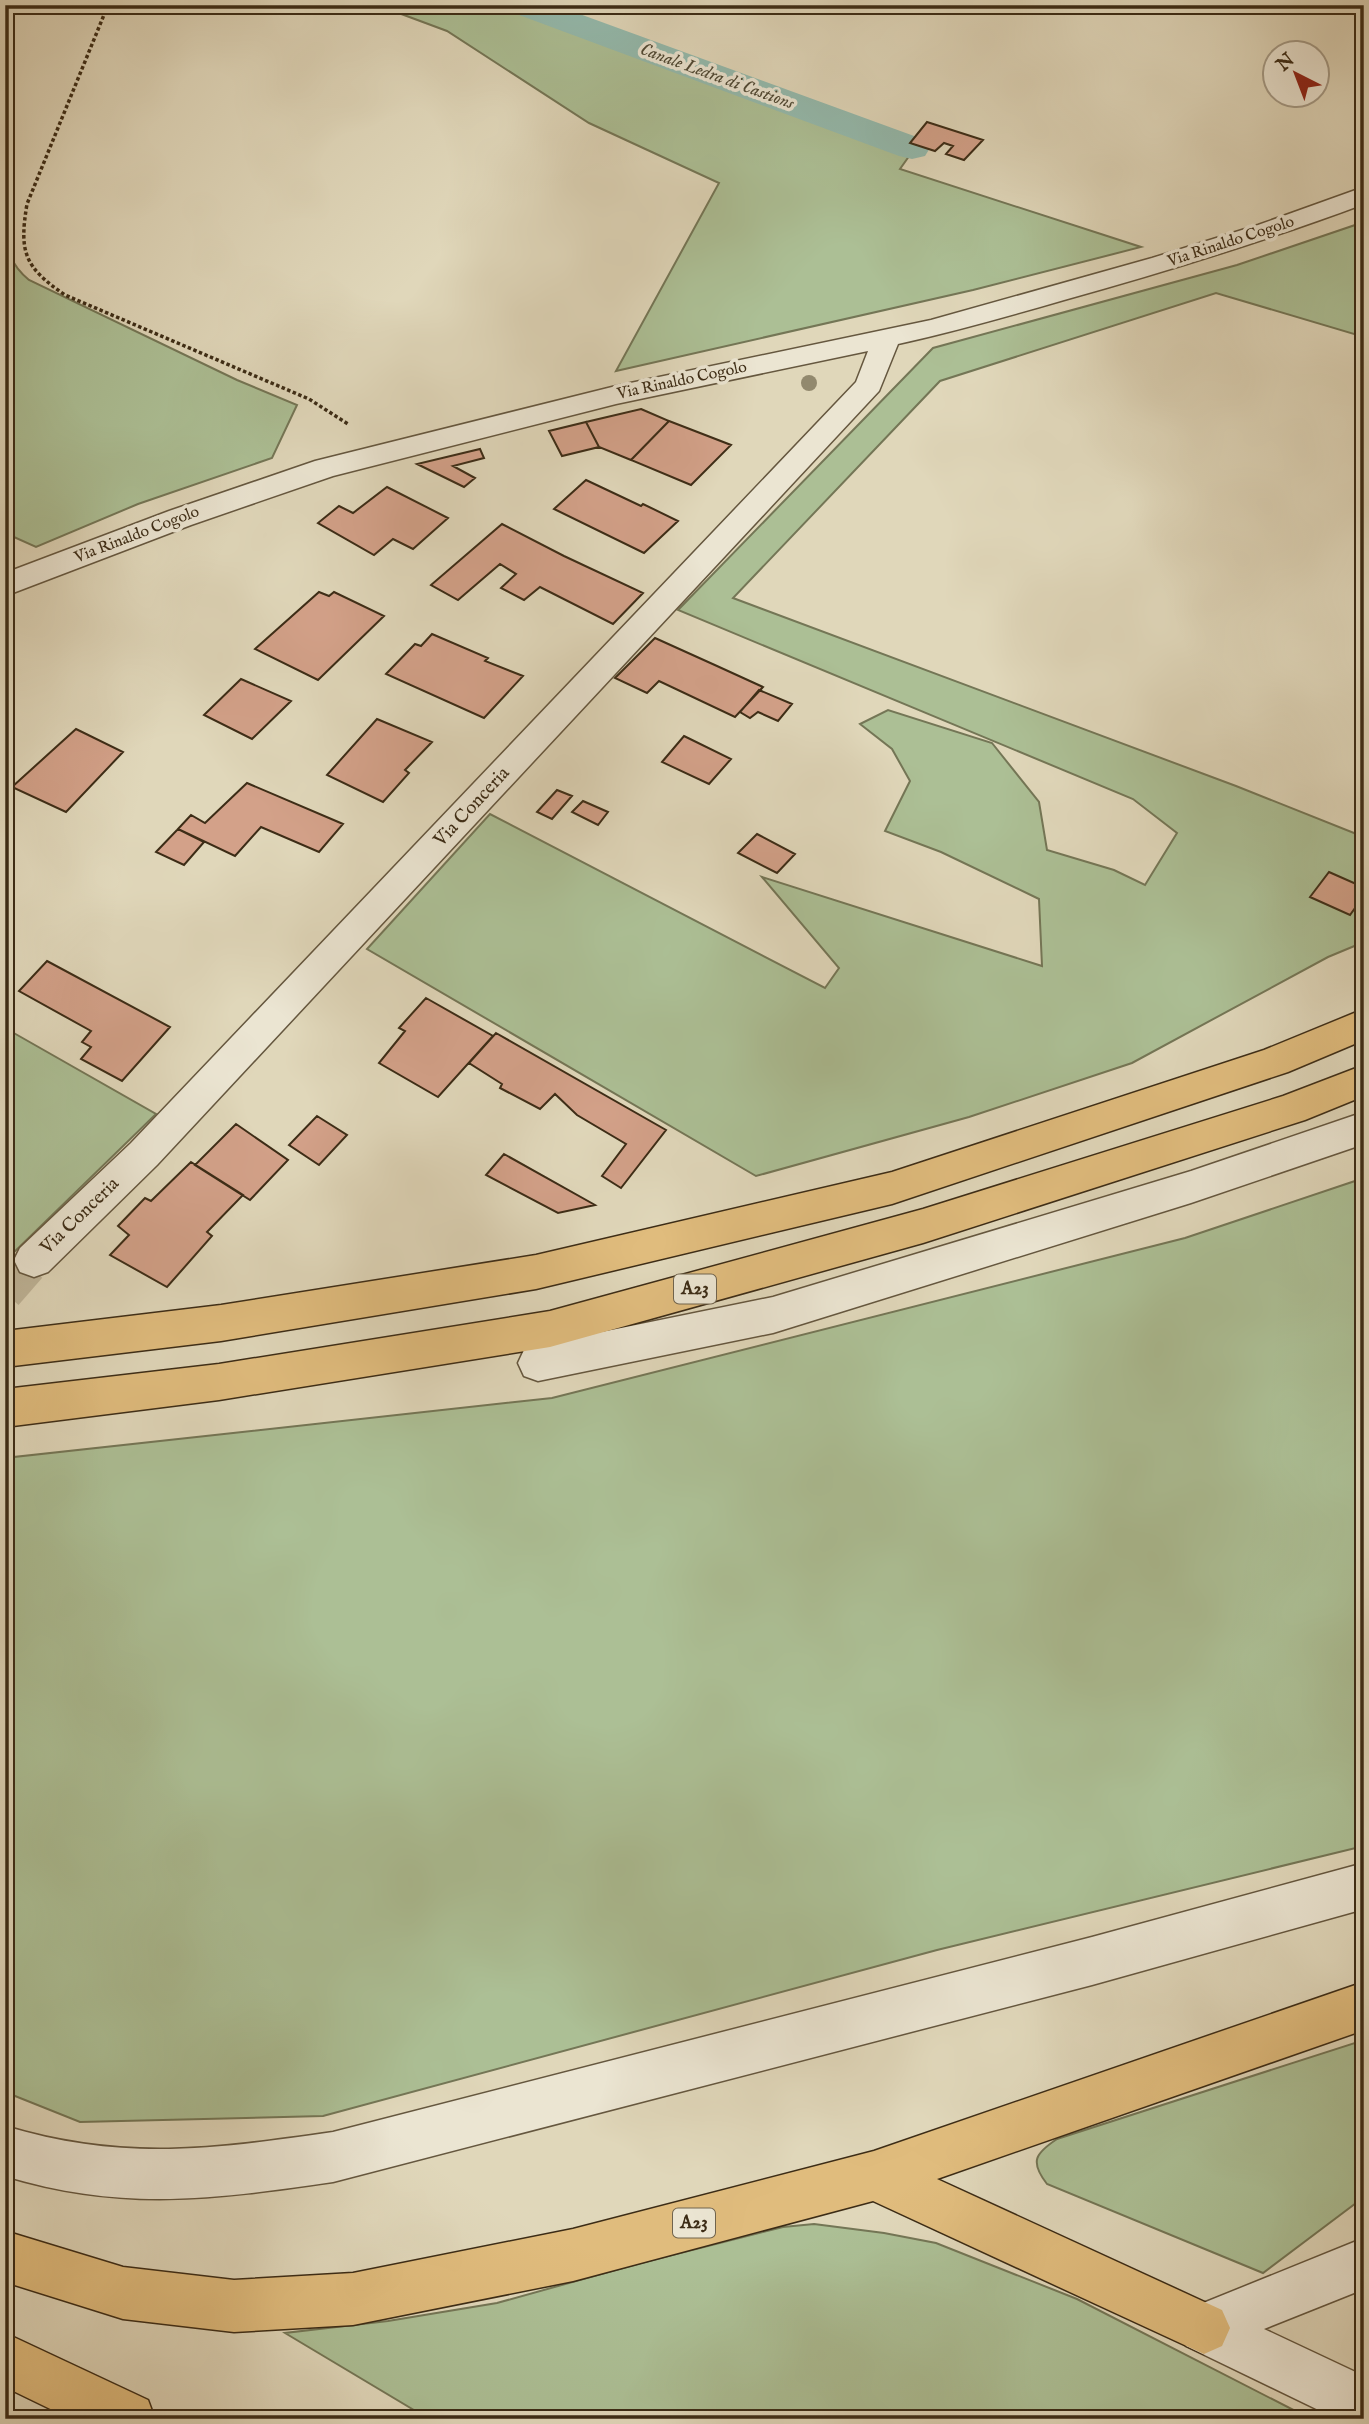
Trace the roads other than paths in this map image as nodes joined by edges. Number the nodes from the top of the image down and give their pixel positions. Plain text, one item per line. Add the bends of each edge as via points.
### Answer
1 (1364, 195) edge
2 (887, 337) junction
3 (5, 585) edge
4 (1364, 1024) edge
5 (1364, 1080) edge
6 (1364, 1128) edge
7 (34, 1260) tunnel mouth
8 (5, 1349) edge
9 (538, 1363) dead end
10 (5, 1408) edge
11 (1364, 1886) edge
12 (1364, 2006) edge
13 (5, 2151) edge
14 (874, 2176) junction
15 (5, 2256) edge
16 (1364, 2263) edge
17 (1205, 2328) junction
18 (5, 2359) edge
19 (1364, 2403) edge
20 (129, 2419) edge

1 - 2 street, Via Rinaldo Cogolo via 1162,264
2 - 3 street, Via Rinaldo Cogolo via 616,395 325,468
2 - 7 street, Via Conceria via 869,385 144,1154
4 - 8 highway via 1275,1061 892,1188 536,1272 221,1323
5 - 10 highway, A23 via 1292,1109 923,1226 550,1329 219,1382
6 - 9 street via 1191,1187 773,1315
11 - 13 street via 333,2157 210,2174 133,2177 30,2160
12 - 14 highway, A23
14 - 15 highway, A23 via 573,2255 354,2299 234,2306 123,2293
14 - 17 highway
16 - 17 street
17 - 19 street
18 - 20 highway

